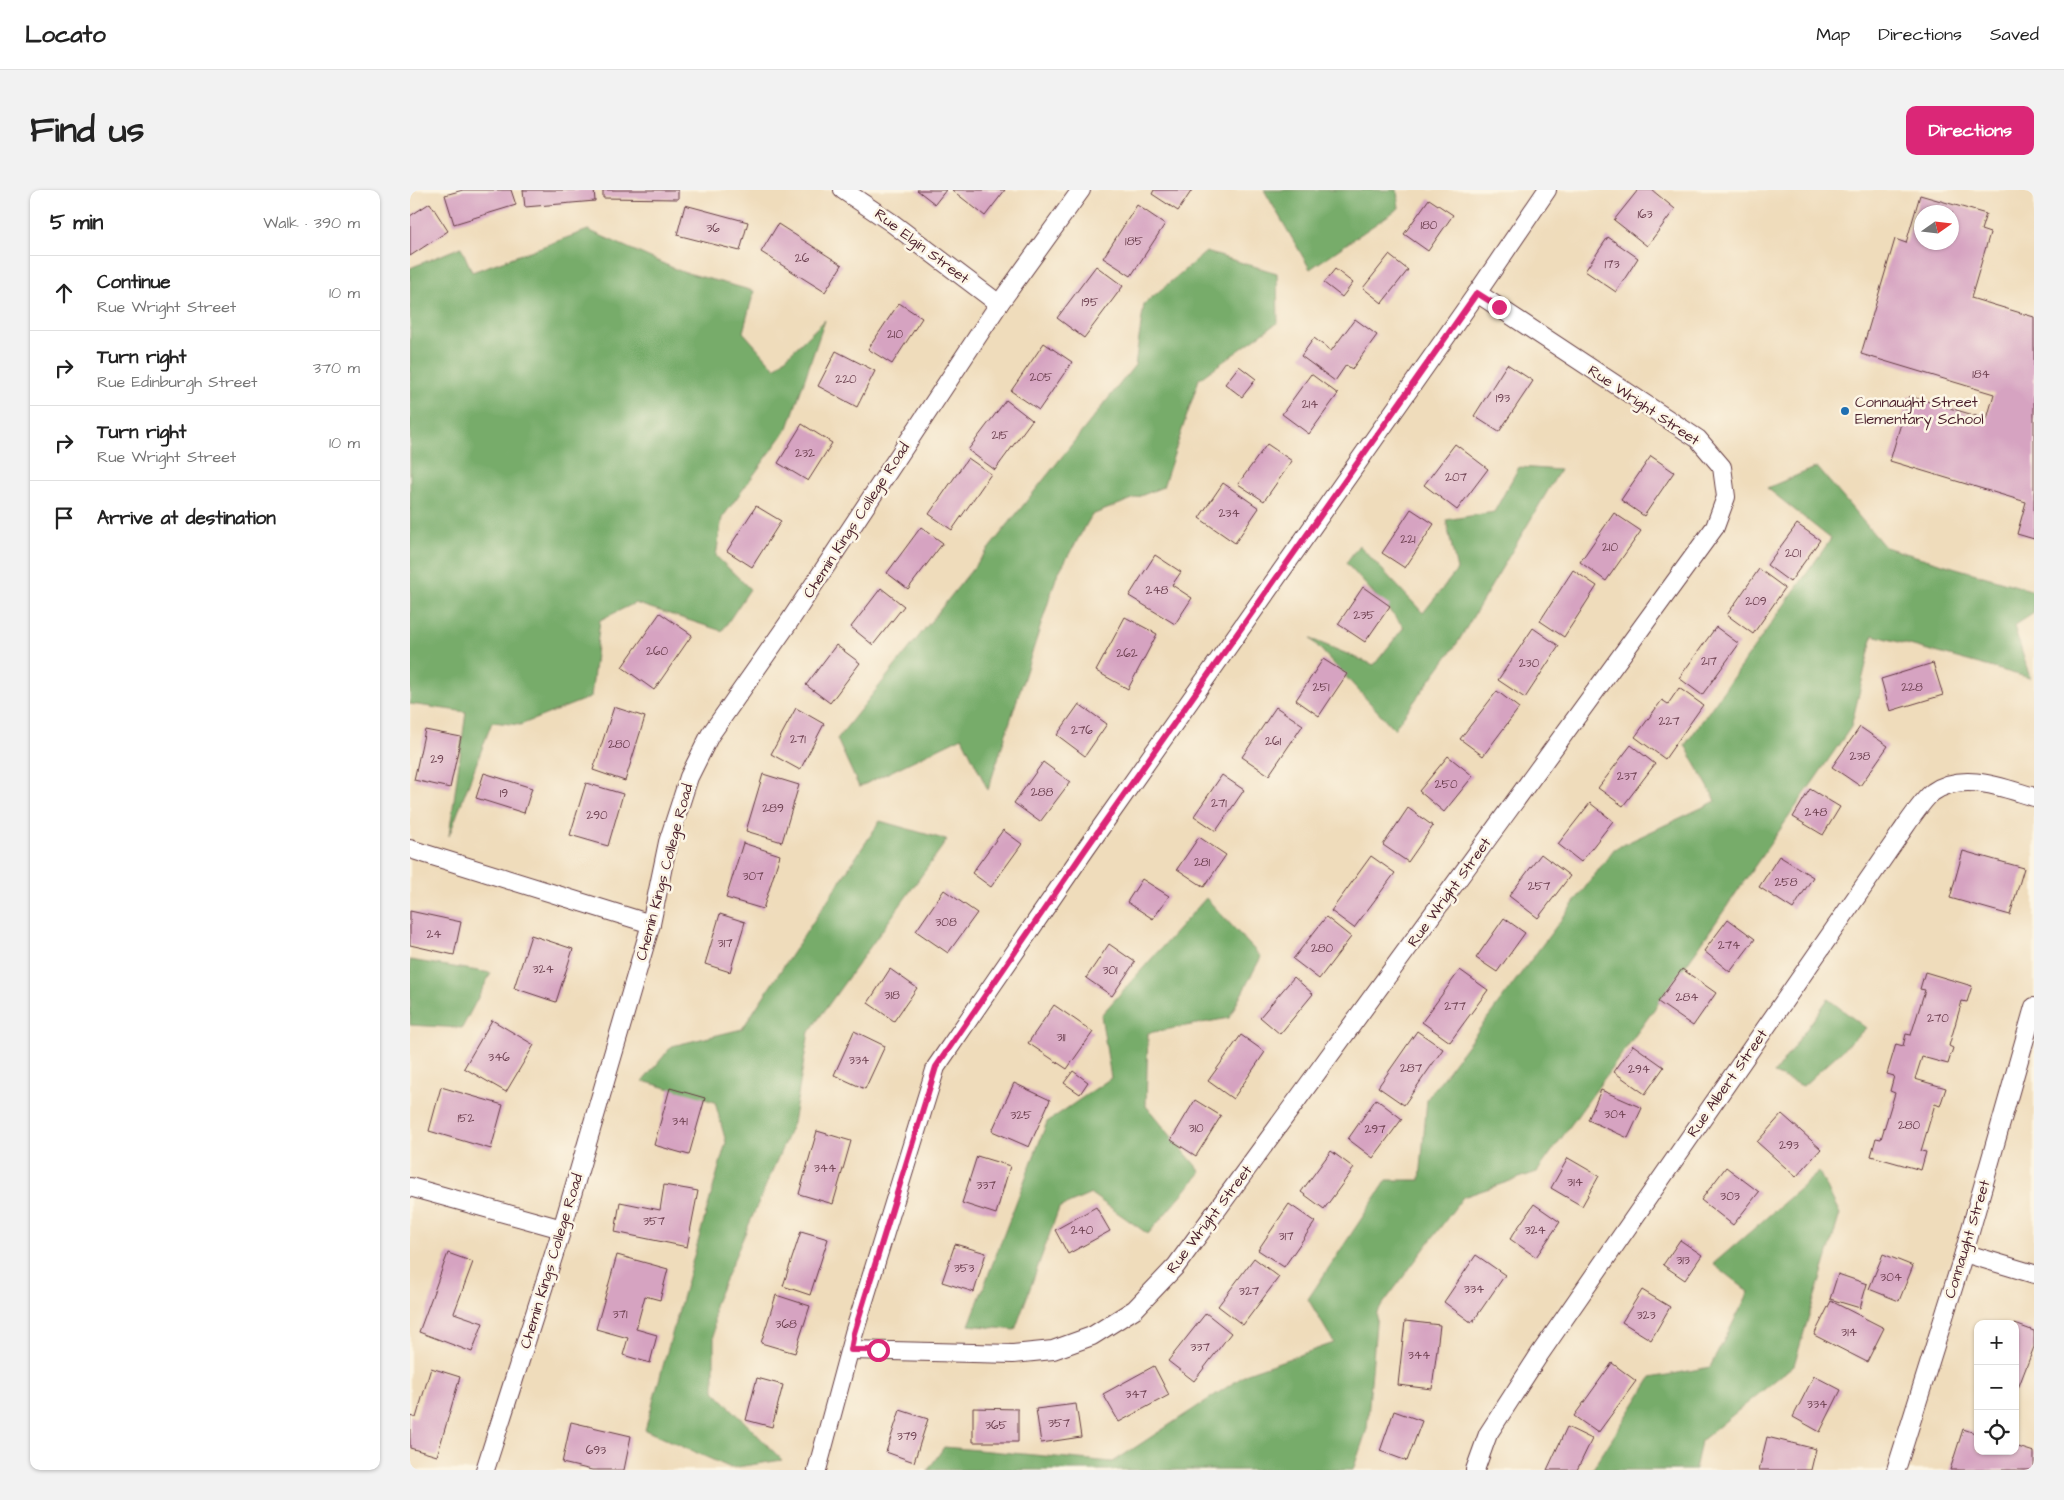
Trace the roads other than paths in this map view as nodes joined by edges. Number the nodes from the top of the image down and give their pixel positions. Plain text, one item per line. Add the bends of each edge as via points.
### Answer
1 (843, 190) edge
2 (1081, 190) edge
3 (1547, 190) edge
4 (1477, 293) junction
5 (999, 304) junction
6 (2034, 797) edge
7 (410, 849) edge
8 (651, 924) junction
9 (2034, 1007) edge
10 (410, 1187) edge
11 (562, 1229) junction
12 (1964, 1253) junction
13 (2034, 1274) edge
14 (851, 1350) junction
15 (485, 1470) edge
16 (817, 1470) edge
17 (1475, 1470) edge
18 (1896, 1470) edge

1 - 5 street, Rue Elgin Street
2 - 5 street, Chemin Kings College Road
3 - 4 street
4 - 14 street via 936,1067
4 - 14 street, Rue Wright Street via 1698,439 1722,467 1726,497 1715,527 1176,1266 1134,1309 1092,1336 1053,1350 1014,1354
5 - 8 street, Chemin Kings College Road via 790,622 710,736 689,777 671,833
6 - 17 street, Rue Albert Street via 1993,785 1958,781 1932,792 1539,1355 1488,1434
7 - 8 street
8 - 11 street, Chemin Kings College Road
9 - 12 street, Connaught Street
10 - 11 street
11 - 15 street, Chemin Kings College Road
12 - 13 street
12 - 18 street, Connaught Street
14 - 16 street

